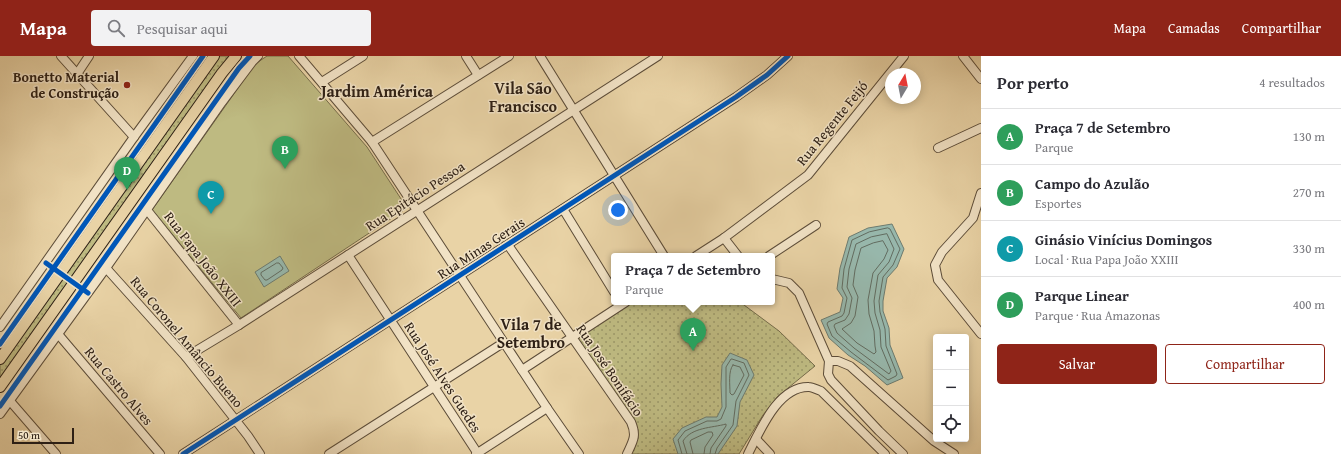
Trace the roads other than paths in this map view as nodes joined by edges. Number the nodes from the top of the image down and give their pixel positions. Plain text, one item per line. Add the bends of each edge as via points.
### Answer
1 (61, 56) edge
2 (90, 56) edge
3 (193, 56) edge
4 (214, 56) edge
5 (236, 56) edge
6 (258, 56) edge
7 (299, 56) edge
8 (363, 56) edge
9 (466, 56) edge
10 (509, 56) edge
11 (540, 56) edge
12 (658, 56) edge
13 (788, 56) edge
14 (904, 56) edge
15 (963, 56) edge
16 (77, 74) junction
17 (478, 75) junction
18 (981, 79) edge
19 (322, 82) junction
20 (573, 110) junction
21 (981, 128) edge
22 (134, 137) junction
23 (372, 142) junction
24 (938, 148) dead end
25 (614, 176) junction
26 (981, 194) edge
27 (563, 209) junction
28 (147, 210) junction
29 (416, 211) junction
30 (977, 218) edge
31 (816, 225) dead end
32 (724, 238) junction
33 (508, 245) junction
34 (662, 253) edge
35 (701, 253) edge
36 (736, 253) edge
37 (774, 253) edge
38 (348, 255) junction
39 (106, 268) junction
40 (459, 276) junction
41 (775, 280) edge
42 (611, 287) edge
43 (619, 305) edge
44 (391, 321) junction
45 (239, 325) junction
46 (0, 327) edge
47 (58, 334) junction
48 (981, 334) edge
49 (572, 337) junction
50 (503, 343) junction
51 (186, 357) junction
52 (0, 359) edge
53 (829, 361) junction
54 (522, 370) junction
55 (0, 387) edge
56 (434, 387) junction
57 (10, 401) junction
58 (547, 408) junction
59 (0, 414) edge
60 (236, 420) junction
61 (756, 439) junction
62 (56, 454) edge
63 (160, 454) edge
64 (183, 454) edge
65 (260, 454) edge
66 (329, 454) edge
67 (477, 454) edge
68 (579, 454) edge
69 (627, 454) edge
70 (748, 454) edge
71 (770, 454) edge
72 (884, 454) edge
73 (903, 454) edge
74 (954, 454) edge

1 - 16 street
2 - 16 street
3 - 22 street
4 - 52 main road
5 - 55 main road via 217,79
6 - 28 street via 222,102
7 - 19 street
8 - 19 street
9 - 17 street
10 - 17 street
11 - 20 street
12 - 20 street, Rua Epitácio Pessoa
13 - 25 street, Rua Minas Gerais via 736,97
14 - 32 street, Rua Regente Feijó via 808,175
15 - 18 street
16 - 22 street
17 - 23 street
19 - 23 street
20 - 25 street
20 - 29 street, Rua Epitácio Pessoa
21 - 24 street
22 - 46 street
23 - 29 street
25 - 27 street, Rua Minas Gerais
25 - 34 street
26 - 30 street
27 - 33 street, Rua Minas Gerais
27 - 42 street
28 - 39 street
28 - 45 street, Rua Papa João XXIII
29 - 38 street, Rua Epitácio Pessoa
29 - 40 street
30 - 48 street via 942,252 935,265 938,280
31 - 37 street
32 - 35 street, Rua Regente Feijó
32 - 36 street
33 - 40 street, Rua Minas Gerais
33 - 49 street, Rua José Bonifácio
38 - 44 street, Rua José Alves Guedes
38 - 45 street, Rua Epitácio Pessoa
39 - 47 street
39 - 51 street, Rua Coronel Amâncio Bueno
40 - 44 street, Rua Minas Gerais
40 - 50 street
41 - 53 street via 788,283 799,293
43 - 49 street
44 - 56 street, Rua José Alves Guedes
44 - 60 street, Rua Minas Gerais
45 - 51 street, Rua Epitácio Pessoa
47 - 57 street
47 - 63 street, Rua Castro Alves
49 - 54 street
49 - 69 street, Rua José Bonifácio via 631,422 635,431
50 - 54 street
50 - 56 street
51 - 60 street, Rua Coronel Amâncio Bueno
53 - 73 street via 828,374 831,380
53 - 74 street via 838,361 850,366 934,441
54 - 58 street
56 - 66 street
56 - 67 street, Rua José Alves Guedes
57 - 59 street
57 - 62 street
58 - 67 street
58 - 68 street
60 - 64 street, Rua Minas Gerais
60 - 65 street, Rua Coronel Amâncio Bueno
61 - 70 street
61 - 71 street
61 - 72 street via 780,400 797,388 811,387 821,392

